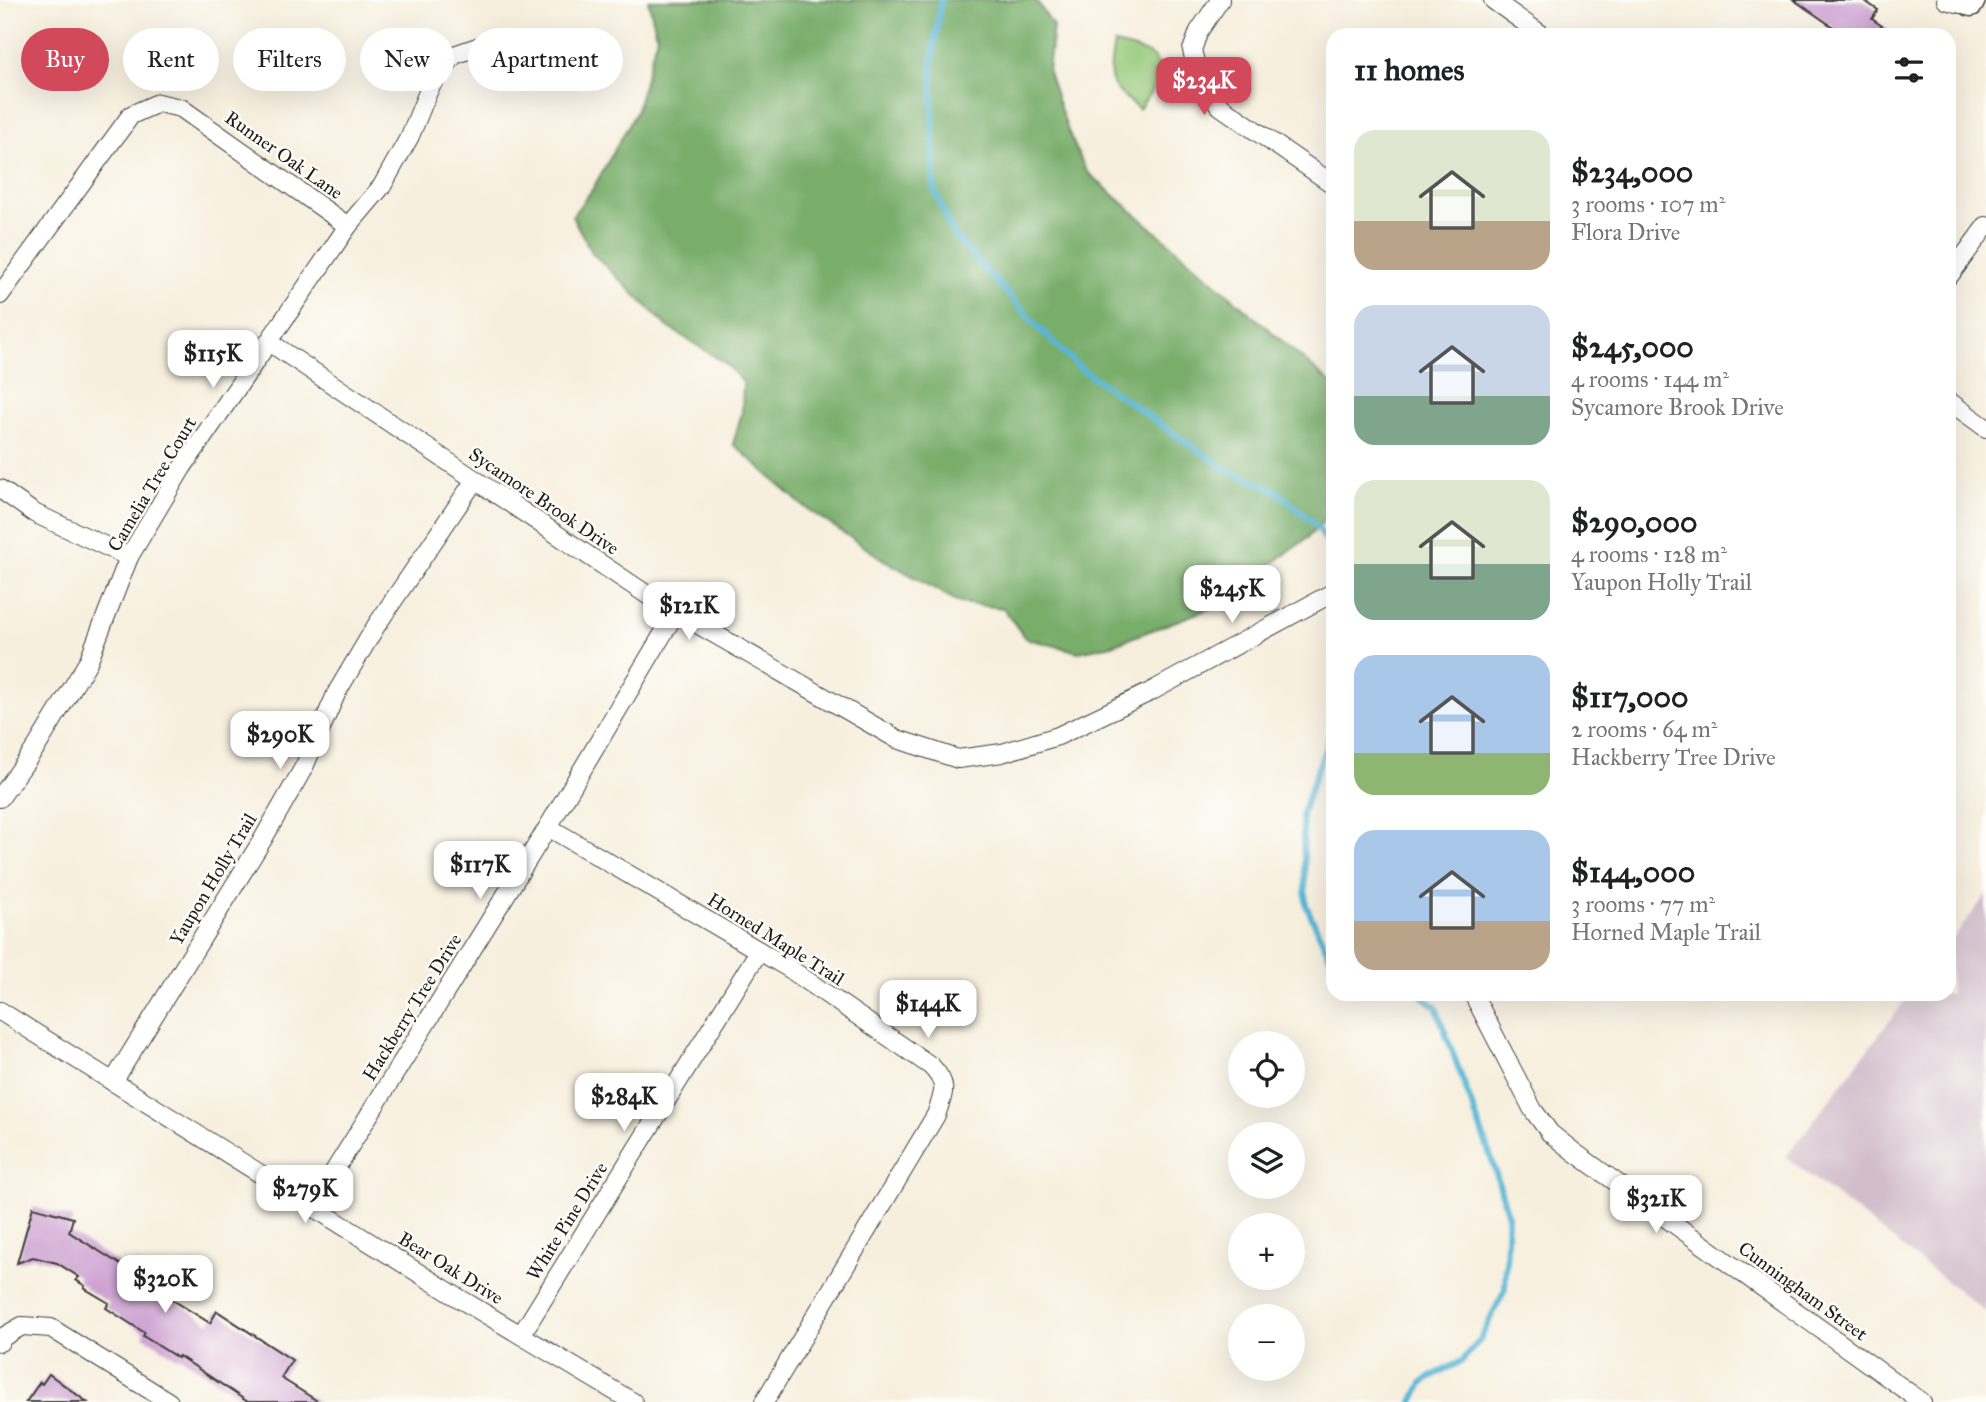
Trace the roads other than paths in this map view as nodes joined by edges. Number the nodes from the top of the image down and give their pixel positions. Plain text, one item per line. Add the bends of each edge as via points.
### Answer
1 (1220, 0) edge
2 (1493, 0) edge
3 (1532, 28) edge
4 (468, 50) edge
5 (1326, 179) edge
6 (348, 226) junction
7 (1986, 226) edge
8 (1956, 267) edge
9 (0, 295) edge
10 (269, 342) junction
11 (1956, 406) edge
12 (1986, 428) edge
13 (475, 480) junction
14 (0, 489) edge
15 (129, 557) junction
16 (1326, 596) edge
17 (676, 612) junction
18 (0, 797) edge
19 (548, 827) junction
20 (759, 951) junction
21 (1478, 1001) edge
22 (0, 1011) edge
23 (113, 1082) junction
24 (312, 1207) junction
25 (521, 1335) junction
26 (0, 1342) edge
27 (169, 1402) edge
28 (634, 1402) edge
29 (764, 1402) edge
30 (1922, 1402) edge

1 - 5 street via 1192,50 1205,87 1220,106
2 - 3 street
4 - 6 street, Camelia Tree Court via 454,55 430,86 410,136 382,186
6 - 9 street, Runner Oak Lane via 181,107 158,103 131,115
6 - 10 street, Camelia Tree Court
7 - 8 street
10 - 13 street, Sycamore Brook Drive
10 - 15 street, Camelia Tree Court via 182,468
11 - 12 street
13 - 17 street, Sycamore Brook Drive
13 - 23 street, Yaupon Holly Trail via 376,626 337,692 304,767 263,839
14 - 15 street via 34,513
15 - 18 street, Camelia Tree Court via 88,662
16 - 17 street, Sycamore Brook Drive via 1058,736 1002,754 958,759 897,739
17 - 19 street, Hackberry Tree Drive
19 - 20 street, Horned Maple Trail
19 - 24 street, Hackberry Tree Drive
20 - 25 street, White Pine Drive
20 - 29 street, Horned Maple Trail via 932,1066 943,1078 936,1115
21 - 30 street, Cunningham Street via 1533,1110 1550,1133
22 - 23 street, Bear Oak Drive
23 - 24 street, Bear Oak Drive
24 - 25 street, Bear Oak Drive
25 - 28 street, Bear Oak Drive
26 - 27 street via 22,1326 51,1328

